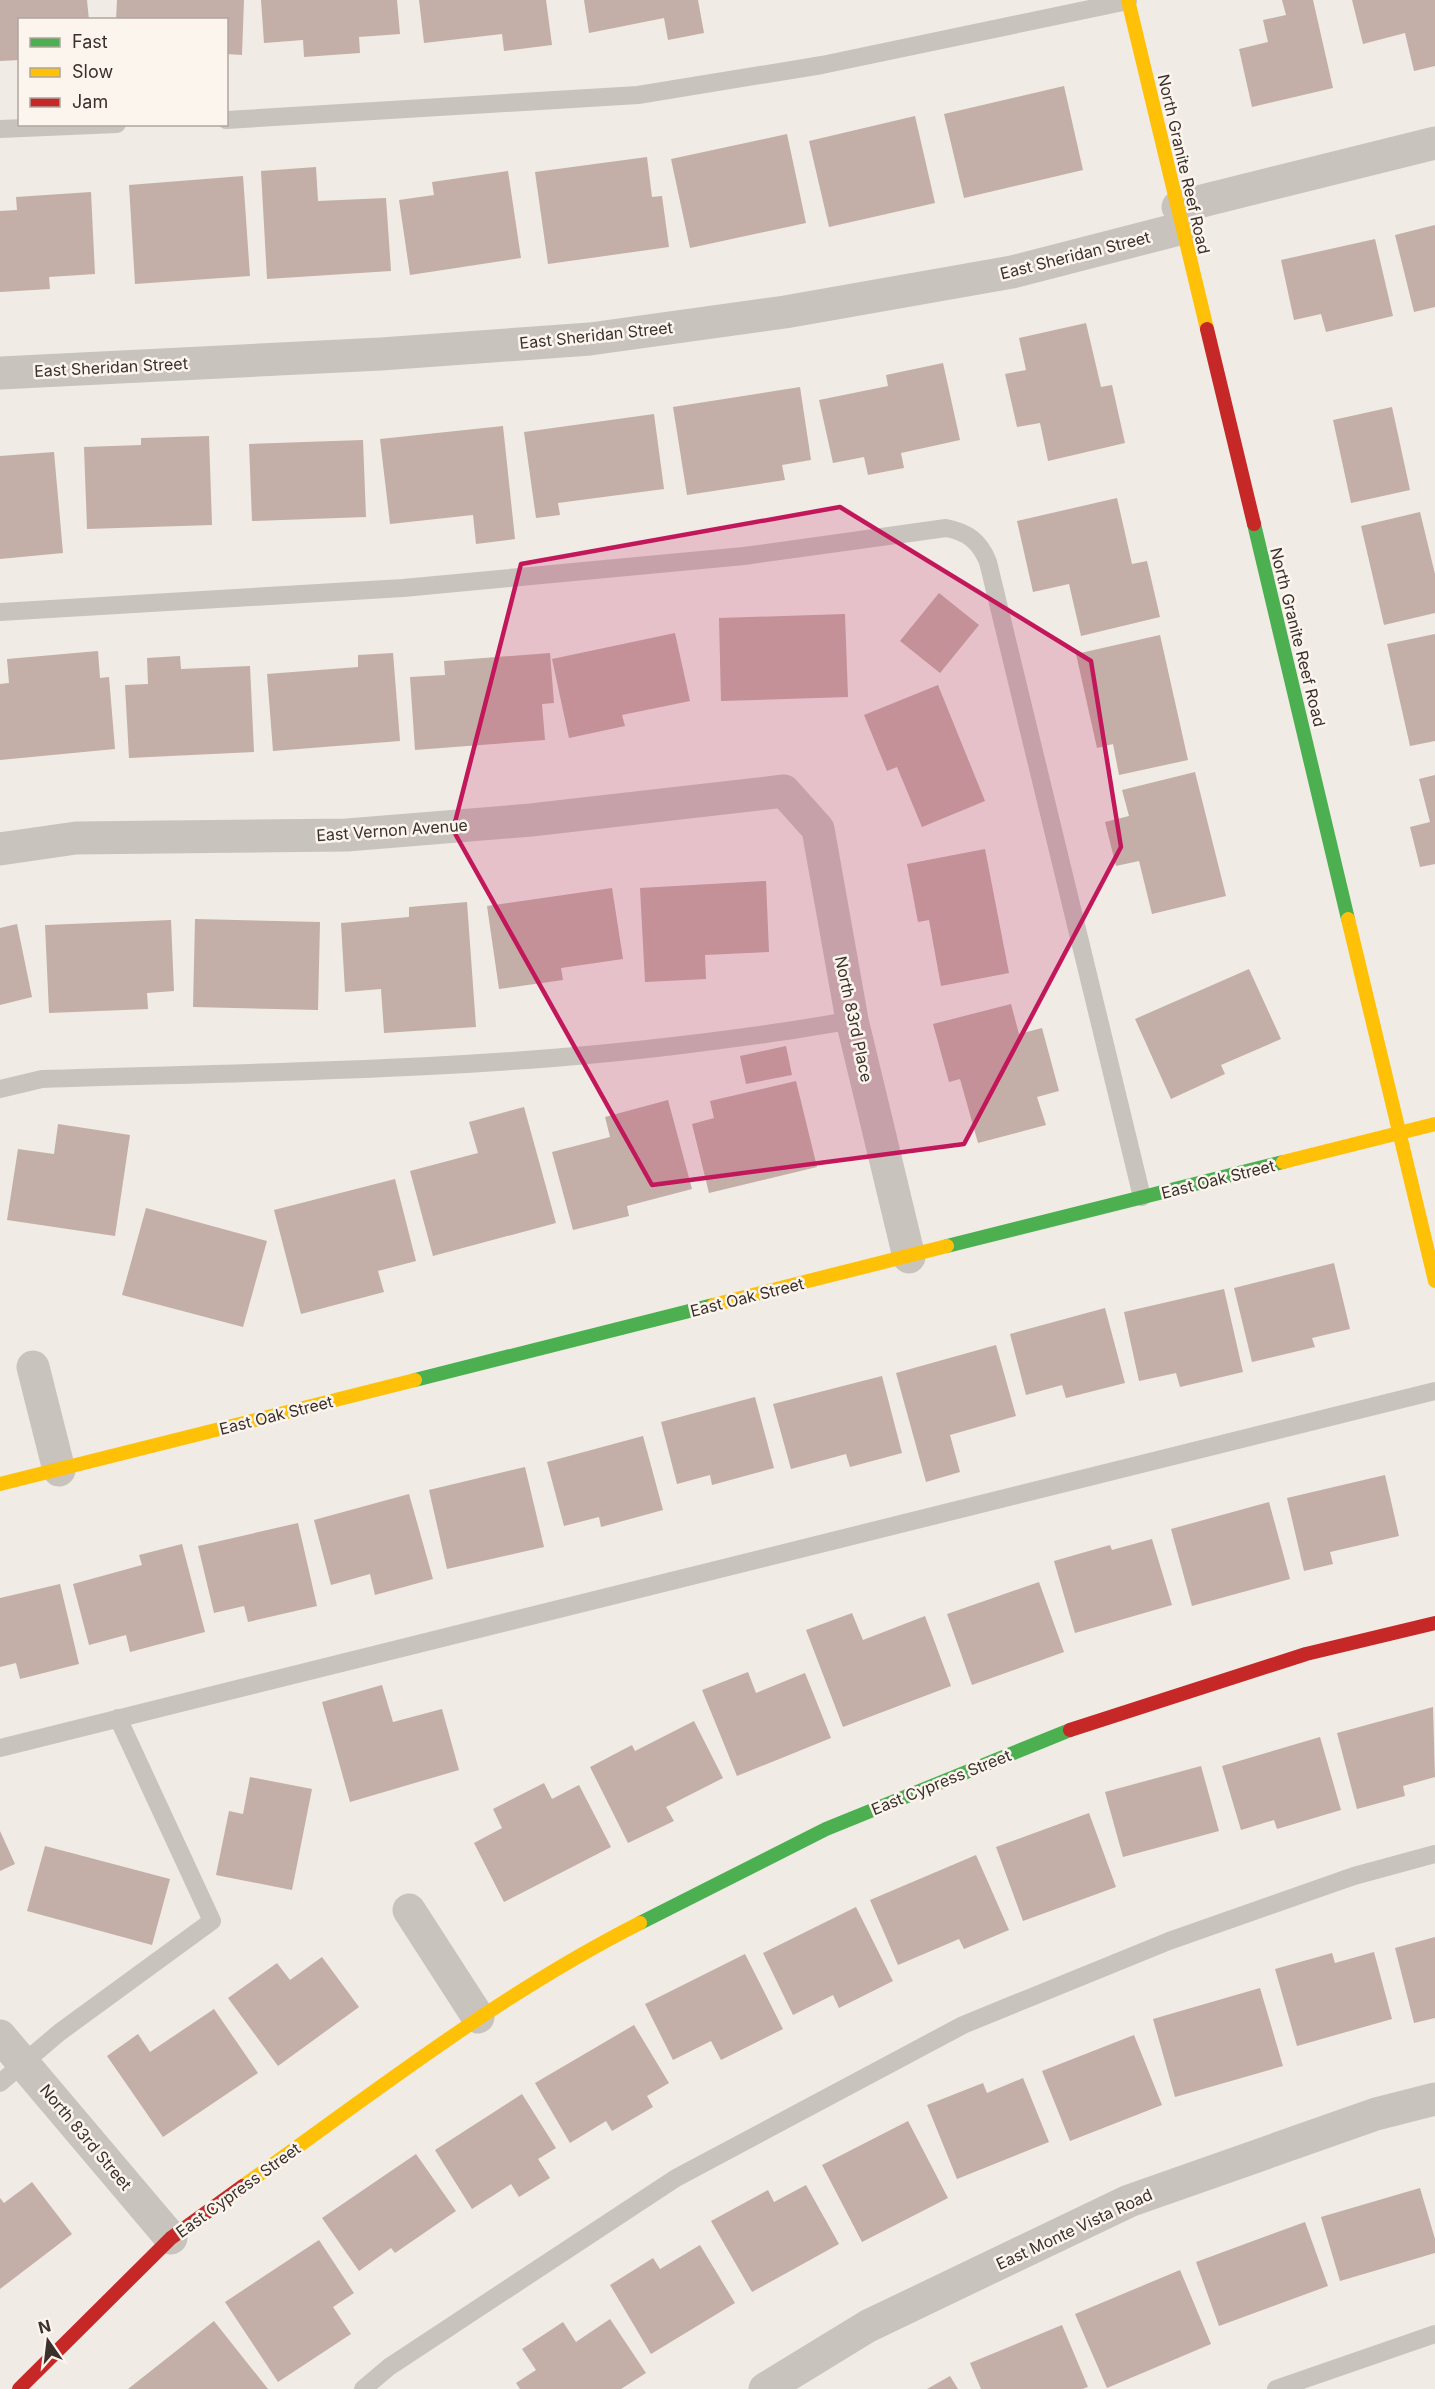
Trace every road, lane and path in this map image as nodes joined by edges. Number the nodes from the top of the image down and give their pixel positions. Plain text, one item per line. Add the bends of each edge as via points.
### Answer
1 (1128, 1) edge
2 (228, 120) edge
3 (70, 126) edge
4 (0, 129) edge
5 (1435, 143) edge
6 (1180, 218) junction
7 (0, 373) edge
8 (0, 612) edge
9 (784, 791) joint
10 (0, 849) edge
11 (852, 1020) junction
12 (0, 1089) edge
13 (1435, 1124) edge
14 (1400, 1133) junction
15 (1142, 1197) junction
16 (909, 1257) junction
17 (1435, 1281) edge
18 (33, 1367) dead end
19 (1435, 1391) edge
20 (59, 1470) junction
21 (0, 1484) edge
22 (1435, 1623) edge
23 (118, 1718) junction
24 (0, 1748) edge
25 (1435, 1854) edge
26 (409, 1910) dead end
27 (478, 2017) junction
28 (0, 2036) edge
29 (12, 2073) edge
30 (1435, 2099) edge
31 (171, 2238) junction
32 (1435, 2334) edge
33 (19, 2389) edge
34 (363, 2389) edge
35 (765, 2389) edge
36 (1276, 2389) edge

1 - 2 lane via 822,65 638,95
1 - 6 street, North Granite Reef Road
3 - 4 lane
5 - 6 street, East Sheridan Street
6 - 7 street, East Sheridan Street via 1012,272 785,312 590,339
6 - 14 street, North Granite Reef Road
8 - 15 lane via 403,588 744,556 946,528 960,531 983,548 988,562
9 - 10 street, East Vernon Avenue via 531,820 347,835 76,838
9 - 11 street, North 83rd Place via 818,829
11 - 12 lane via 634,1051 468,1065 42,1079
11 - 16 street, North 83rd Place
13 - 14 street, East Oak Street
14 - 15 street, East Oak Street
14 - 17 street, North Granite Reef Road
15 - 16 street, East Oak Street
16 - 20 street, East Oak Street
18 - 20 street
19 - 23 lane
20 - 21 street, East Oak Street
22 - 27 street, East Cypress Street via 1306,1654 1070,1730 826,1829 601,1943
23 - 24 lane
23 - 29 lane via 212,1921 60,2032
25 - 34 lane via 1354,1876 1169,1941 963,2025 676,2178 399,2360
26 - 27 street
27 - 31 street, East Cypress Street
28 - 29 street, North 83rd Street
29 - 31 street, North 83rd Street
30 - 35 street, East Monte Vista Road via 1376,2114 1129,2201 868,2326
31 - 33 street, East Cypress Street
32 - 36 lane

